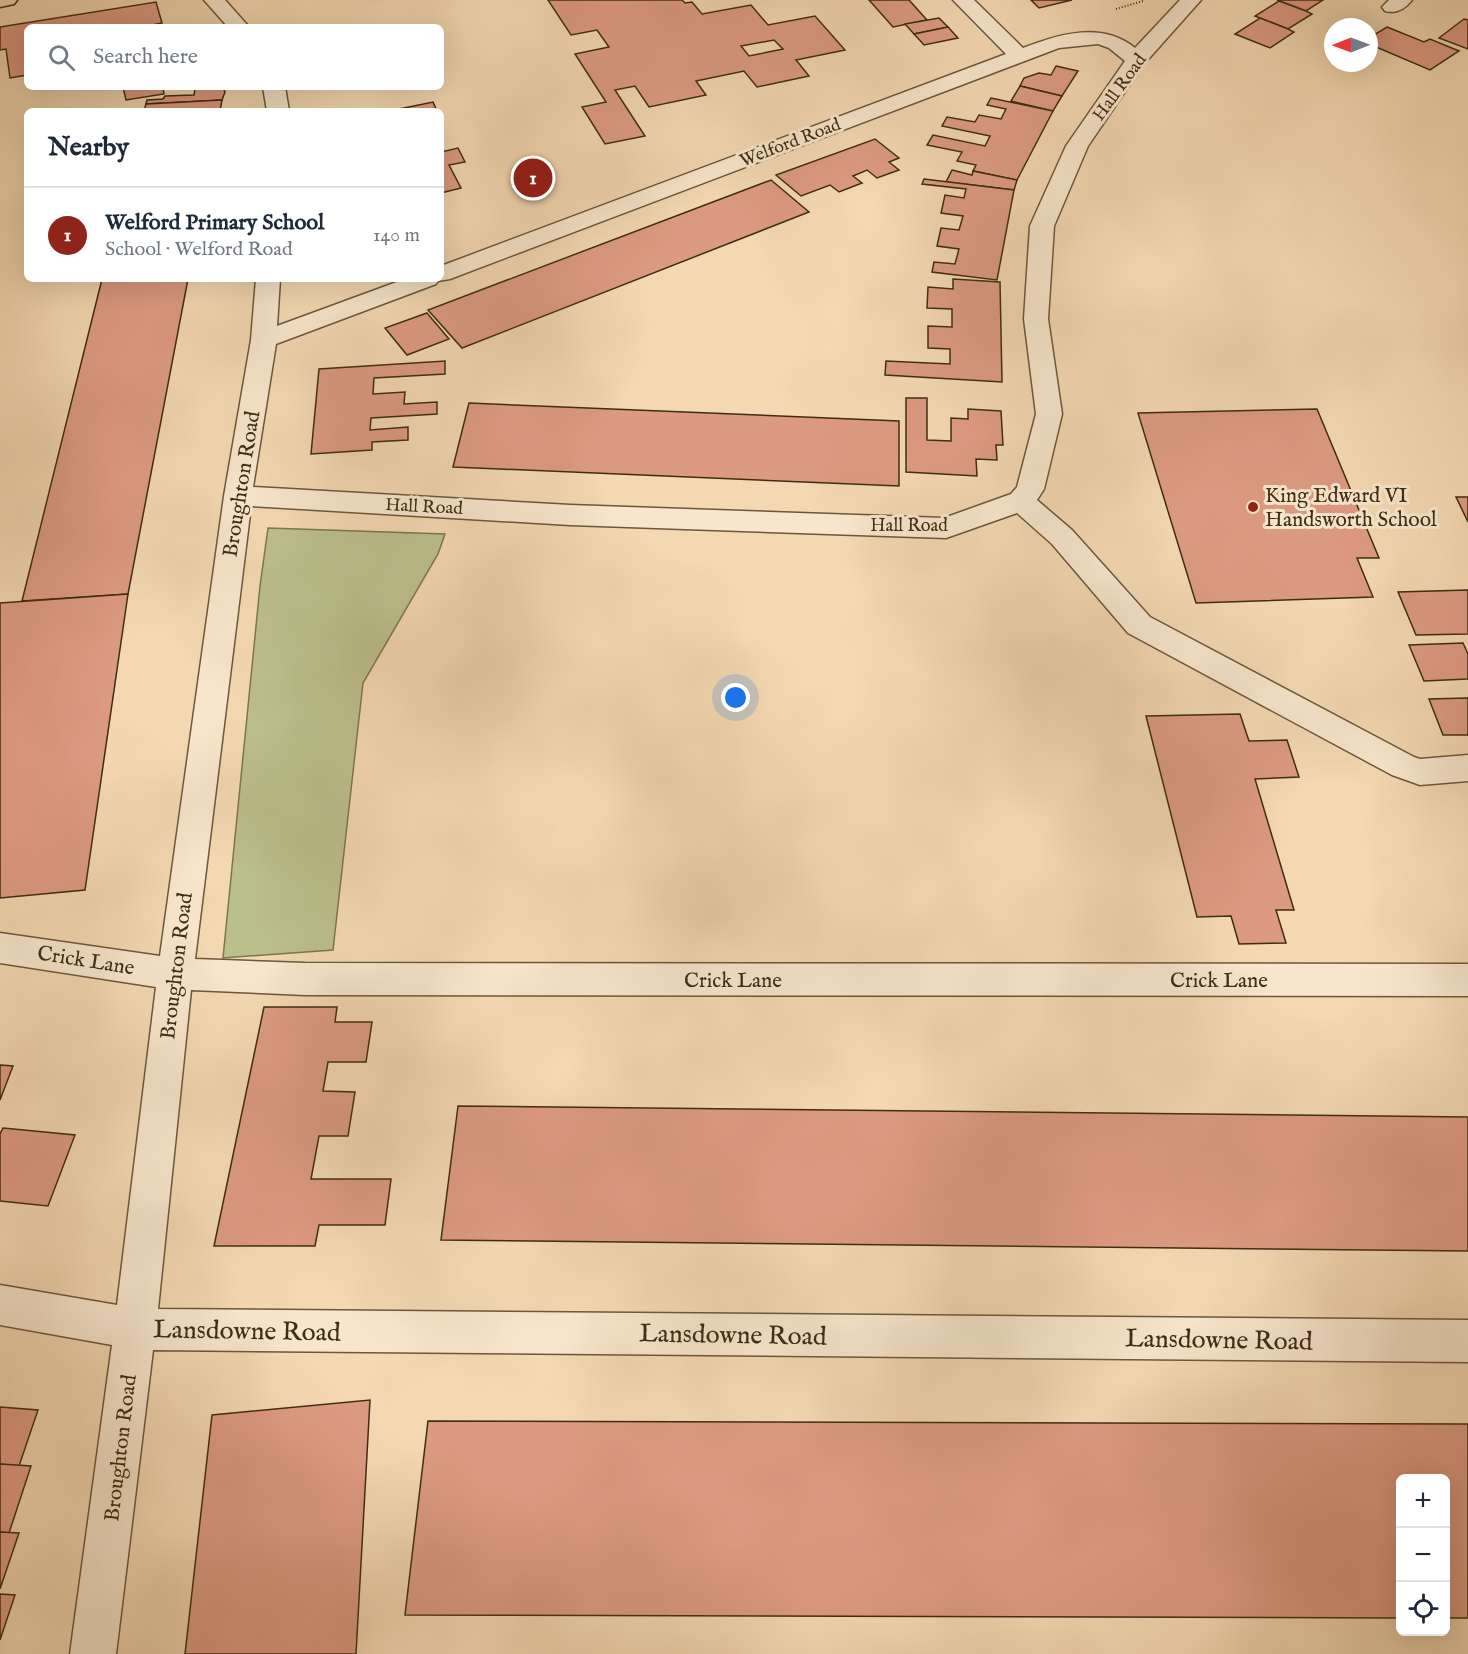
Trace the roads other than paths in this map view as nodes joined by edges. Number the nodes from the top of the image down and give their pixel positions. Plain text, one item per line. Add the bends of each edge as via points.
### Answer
1 (7, 0) edge
2 (214, 0) edge
3 (967, 0) edge
4 (1191, 0) edge
5 (0, 1) edge
6 (236, 24) edge
7 (1019, 55) junction
8 (1136, 60) junction
9 (274, 90) edge
10 (277, 108) edge
11 (444, 273) edge
12 (268, 282) edge
13 (419, 282) edge
14 (264, 340) junction
15 (238, 496) junction
16 (1021, 501) junction
17 (1468, 768) edge
18 (0, 948) edge
19 (174, 974) junction
20 (1468, 980) edge
21 (0, 1305) edge
22 (135, 1329) junction
23 (1468, 1341) edge
24 (93, 1654) edge

1 - 5 main road
2 - 6 street
3 - 7 street
4 - 8 street, Hall Road
7 - 8 street, Welford Road via 1088,36 1122,45
7 - 11 street, Welford Road
8 - 16 street, Hall Road via 1077,146 1042,226 1036,319 1049,414 1030,489
9 - 10 street
12 - 14 street, Broughton Road
13 - 14 street
14 - 15 street, Broughton Road
15 - 16 street, Hall Road via 946,528
15 - 19 street, Broughton Road
16 - 17 street via 1062,537 1139,626 1403,766 1420,772
18 - 19 street, Crick Lane
19 - 20 street, Crick Lane via 304,980
19 - 22 street, Broughton Road
21 - 22 street, Lansdowne Road
22 - 23 street, Lansdowne Road
22 - 24 street, Broughton Road

